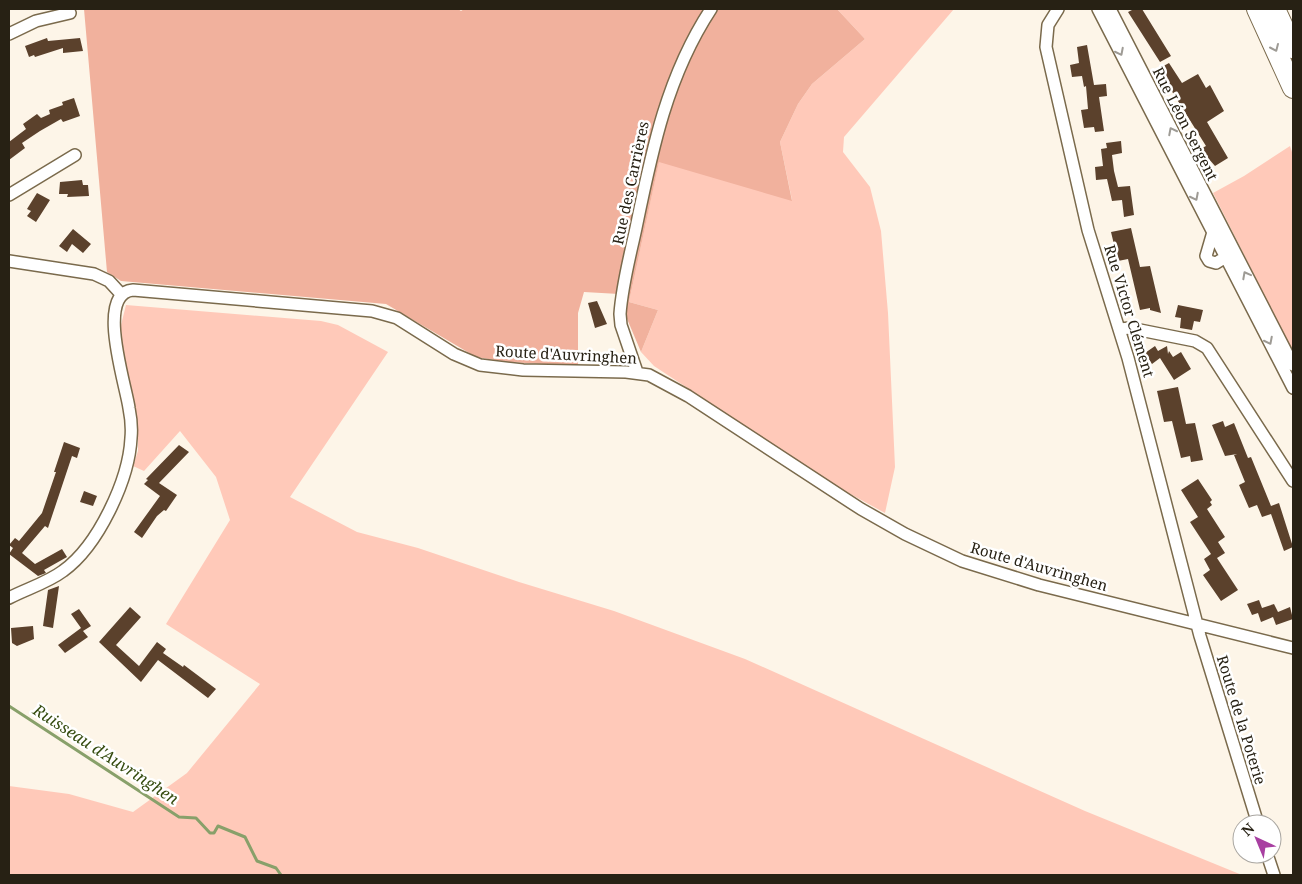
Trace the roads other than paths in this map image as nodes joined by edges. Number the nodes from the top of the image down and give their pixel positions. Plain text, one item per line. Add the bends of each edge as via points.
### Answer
1 (711, 9) edge
2 (1058, 9) edge
3 (1098, 9) edge
4 (1110, 9) edge
5 (1258, 9) edge
6 (1276, 9) edge
7 (70, 13) dead end
8 (9, 34) edge
9 (1293, 48) edge
10 (1293, 88) edge
11 (74, 155) dead end
12 (9, 194) edge
13 (1212, 232) junction
14 (1230, 255) junction
15 (9, 261) edge
16 (121, 294) junction
17 (1120, 329) junction
18 (1293, 365) edge
19 (637, 372) junction
20 (1293, 388) edge
21 (1293, 481) edge
22 (9, 598) edge
23 (1196, 624) junction
24 (1293, 648) edge
25 (1255, 814) edge

1 - 19 street, Rue des Carrières via 672,84 650,160 621,307 621,325
2 - 17 street, Rue Victor Clément via 1048,25 1046,47 1078,190
3 -> 13 street, Rue Léon Sergent
14 -> 4 street, Rue Léon Sergent
5 -> 10 highway
6 - 9 highway
7 - 8 street via 36,21
11 - 12 street
13 - 14 street, Rue Léon Sergent
13 - 14 street via 1207,260 1213,264
18 -> 14 street, Rue Léon Sergent
14 -> 20 street, Rue Léon Sergent
15 - 16 street via 94,274 108,281
16 - 19 street, Route d'Auvringhen via 140,290 372,311 397,318 454,354 480,365 534,371
16 - 22 street via 116,303 115,337 132,431 130,455 120,486 100,526 72,564 54,577
17 - 21 street via 1130,328 1195,341 1207,348
17 - 23 street, Rue Victor Clément
19 - 23 street, Route d'Auvringhen via 670,385 860,509 943,553 1016,579
23 - 24 street, Route d'Auvringhen
23 - 25 street, Route de la Poterie

